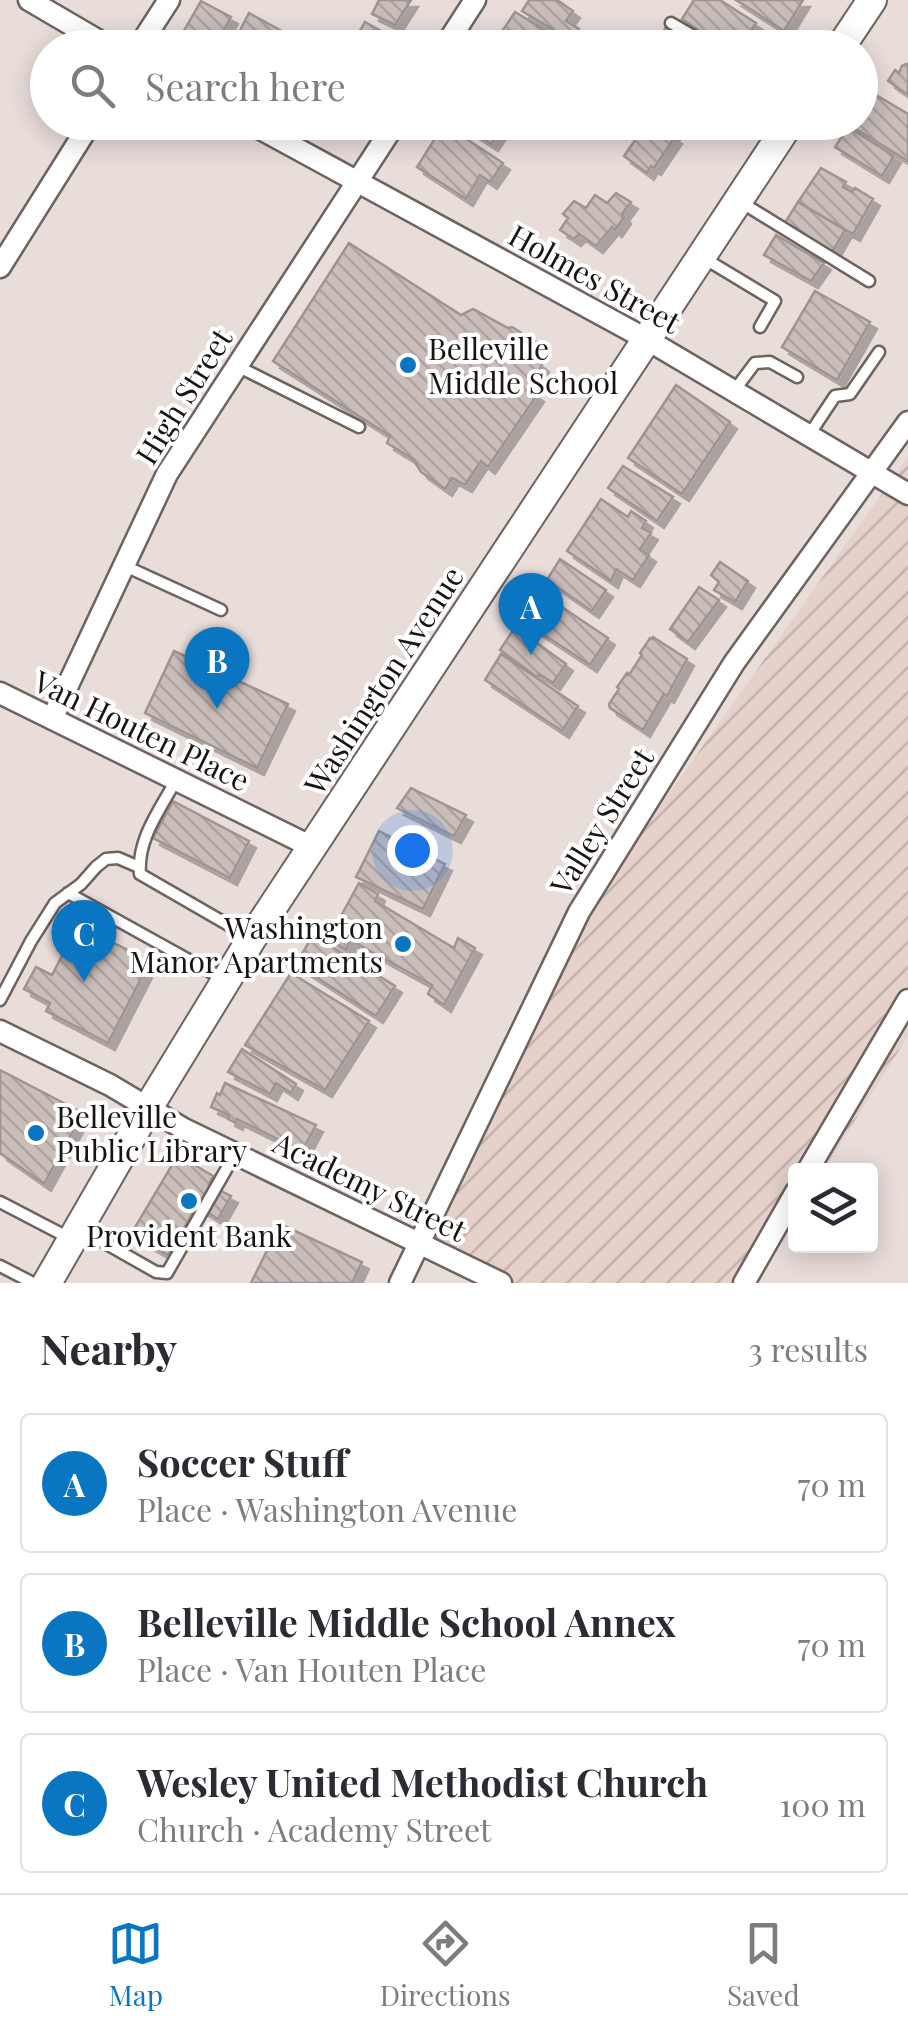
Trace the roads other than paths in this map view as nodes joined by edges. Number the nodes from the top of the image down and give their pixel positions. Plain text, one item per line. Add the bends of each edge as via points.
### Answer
1 (29, 0) edge
2 (169, 0) edge
3 (474, 0) edge
4 (872, 0) edge
5 (671, 23) dead end
6 (80, 30) edge
7 (150, 30) edge
8 (455, 30) edge
9 (683, 30) edge
10 (852, 30) edge
11 (80, 140) edge
12 (281, 140) edge
13 (385, 140) edge
14 (779, 140) edge
15 (358, 182) junction
16 (738, 200) junction
17 (701, 256) junction
18 (0, 267) edge
19 (869, 281) dead end
20 (760, 327) dead end
21 (646, 338) junction
22 (879, 352) dead end
23 (237, 366) junction
24 (797, 377) dead end
25 (734, 391) junction
26 (908, 422) edge
27 (359, 427) dead end
28 (809, 435) junction
29 (872, 473) junction
30 (908, 494) edge
31 (124, 566) junction
32 (221, 610) dead end
33 (0, 694) edge
34 (52, 719) junction
35 (176, 780) junction
36 (312, 847) junction
37 (139, 867) junction
38 (68, 893) junction
39 (252, 938) junction
40 (226, 980) junction
41 (0, 1000) edge
42 (908, 1000) edge
43 (0, 1031) edge
44 (148, 1108) junction
45 (236, 1154) junction
46 (812, 1163) edge
47 (0, 1202) edge
48 (788, 1206) edge
49 (75, 1234) junction
50 (418, 1242) junction
51 (0, 1266) edge
52 (32, 1283) edge
53 (47, 1283) edge
54 (400, 1283) edge
55 (501, 1283) edge
56 (744, 1283) edge

1 - 6 street
2 - 7 street
3 - 8 street
4 - 10 main road
5 - 9 lane
11 - 18 street
12 - 15 street, Holmes Street
13 - 15 street, High Street
14 - 16 main road, Washington Avenue
15 - 21 street, Holmes Street
15 - 23 street, High Street
16 - 17 main road, Washington Avenue
16 - 19 lane
17 - 20 lane via 775,301
17 - 21 main road, Washington Avenue
21 - 25 street, Holmes Street
21 - 36 main road, Washington Avenue
22 - 28 lane via 850,394 835,396
23 - 27 lane
23 - 31 street, High Street via 167,474
24 - 25 lane via 770,362 756,363
25 - 28 street, Holmes Street
26 - 29 street, Valley Street
28 - 29 street, Holmes Street
29 - 30 street, Holmes Street
29 - 50 street, Valley Street via 734,663 579,912
31 - 32 lane
31 - 34 street, High Street
33 - 34 street, Van Houten Place
34 - 35 street, Van Houten Place
35 - 36 street, Van Houten Place
35 - 37 lane via 142,844
36 - 39 main road, Washington Avenue
37 - 38 lane via 106,859
37 - 39 lane via 140,874
38 - 40 lane
38 - 41 lane via 55,903
39 - 40 main road, Washington Avenue
40 - 44 main road, Washington Avenue
42 - 46 street
43 - 44 street, Academy Street
44 - 45 street, Academy Street
44 - 49 main road, Washington Avenue
45 - 49 lane via 167,1274
45 - 50 street, Academy Street
47 - 49 lane
48 - 56 street
49 - 53 main road, Washington Avenue
50 - 54 street, Valley Street
50 - 55 street, Academy Street
51 - 52 lane

